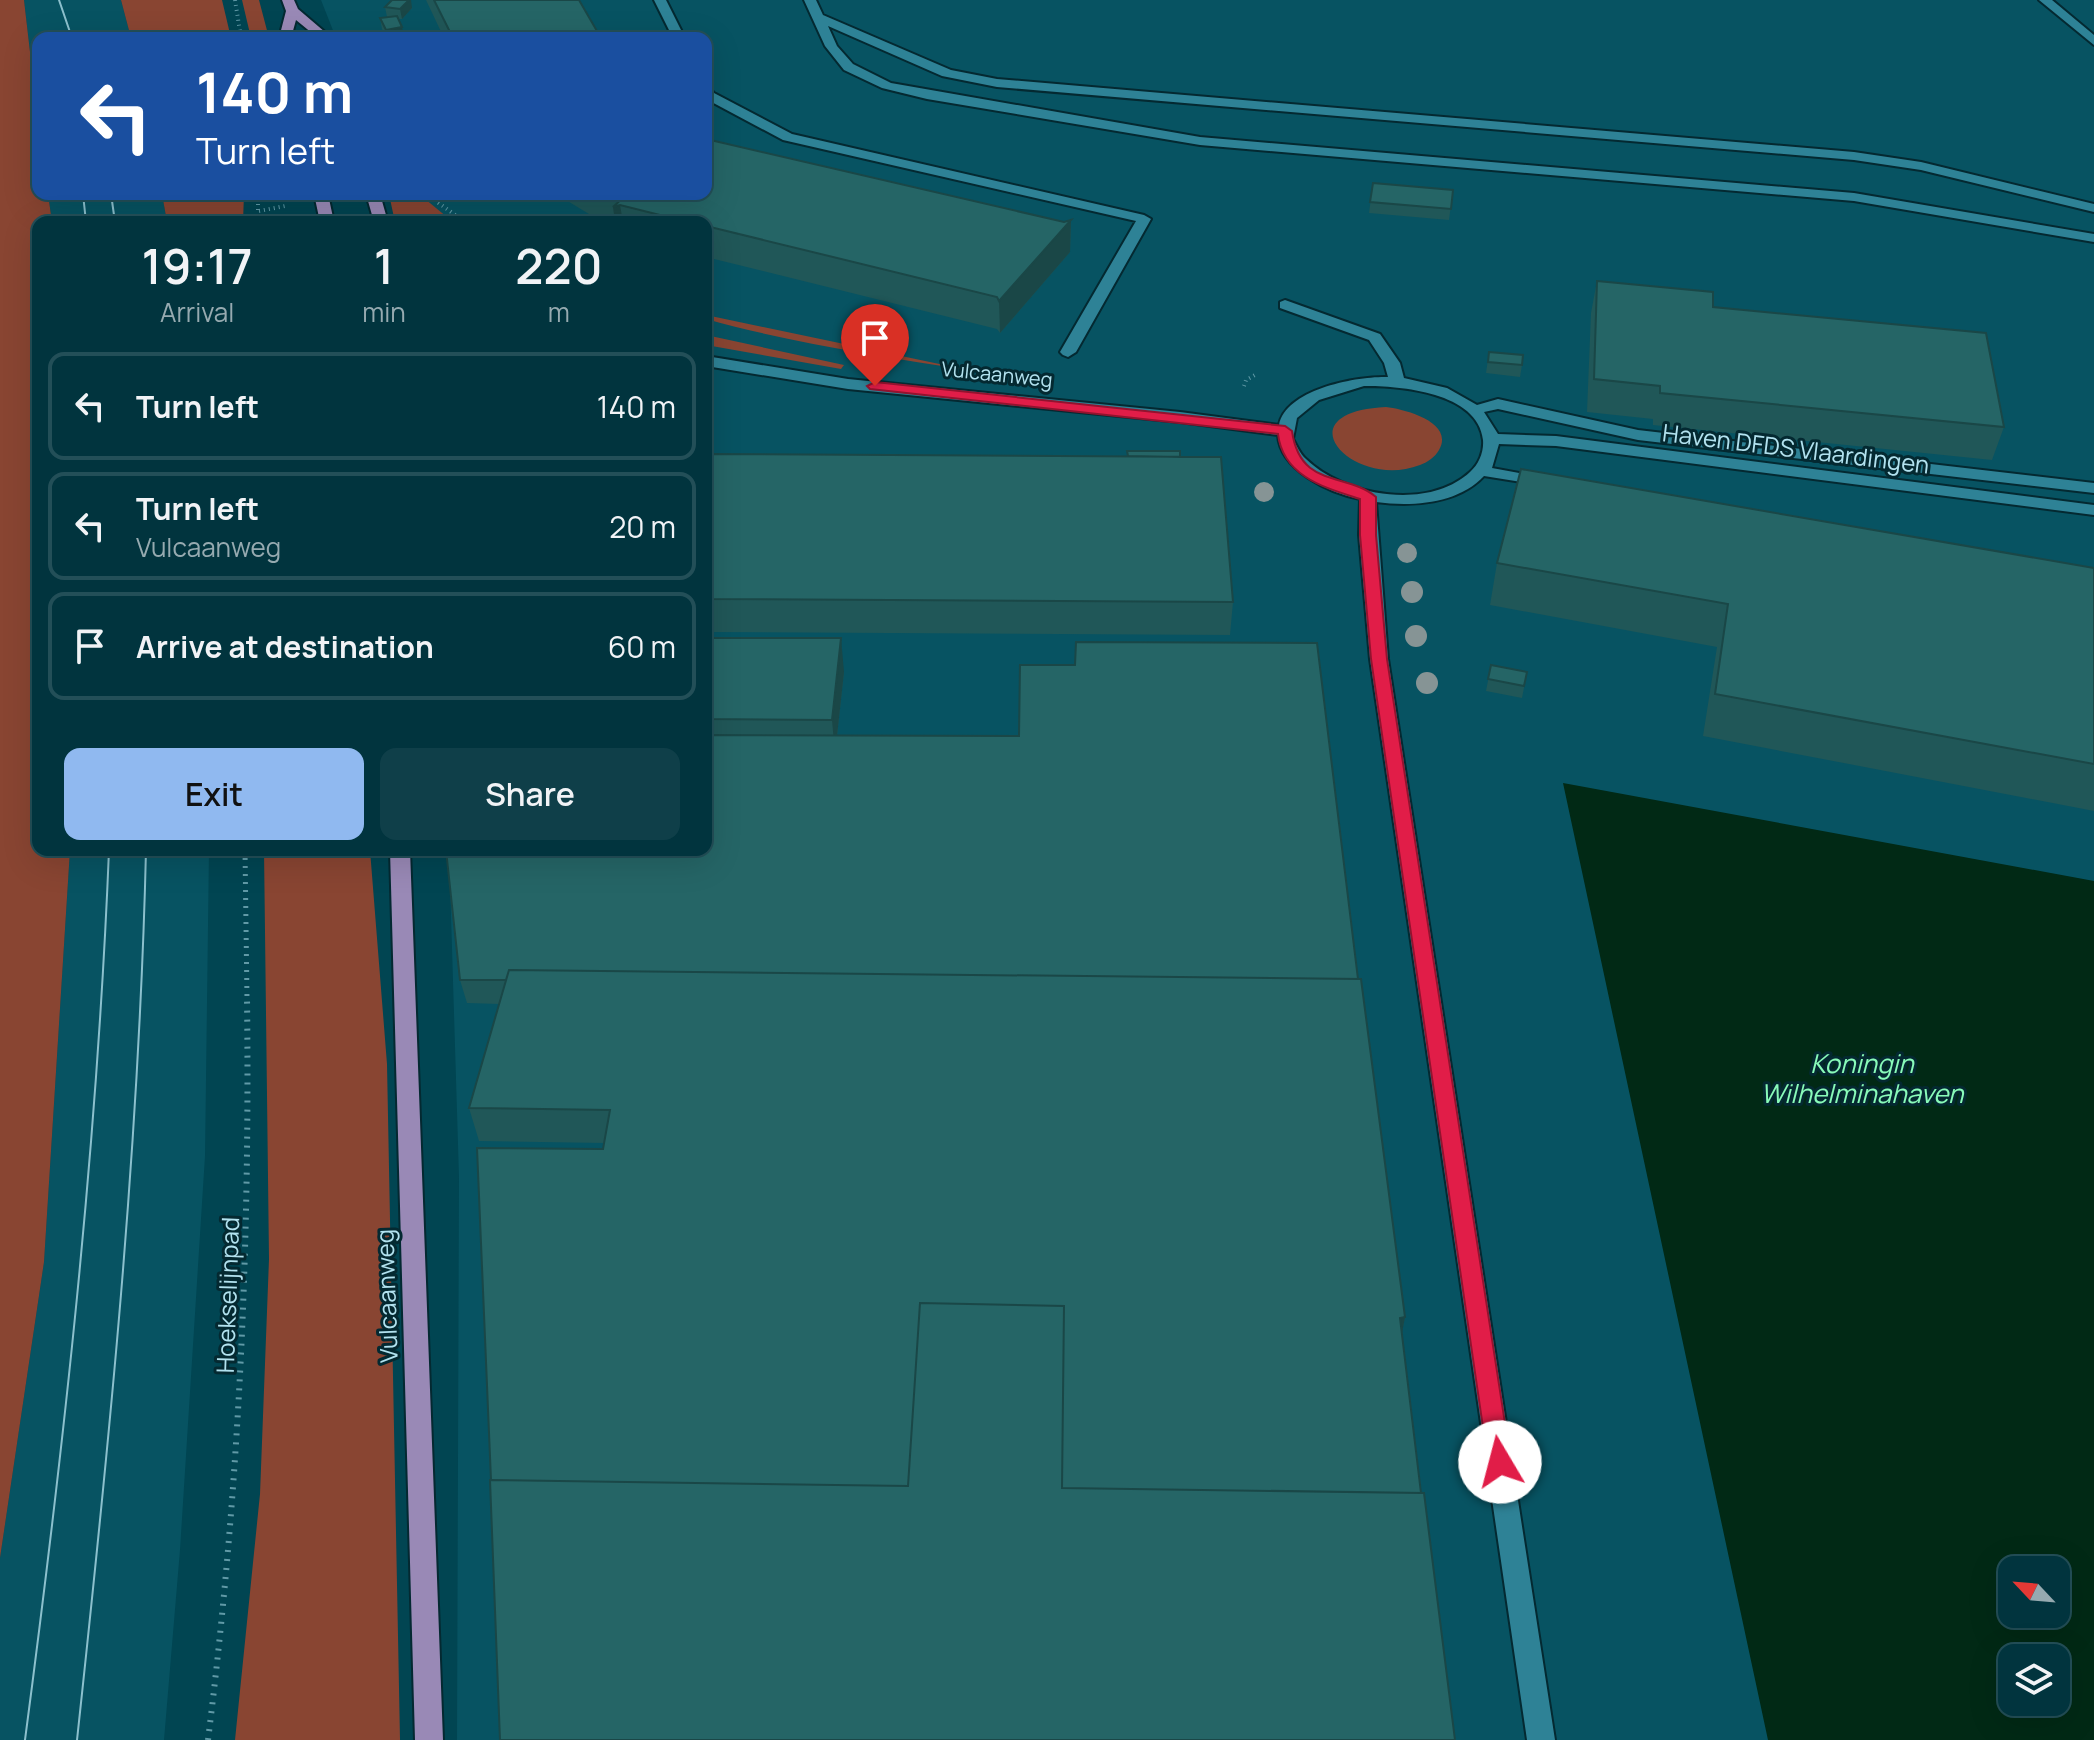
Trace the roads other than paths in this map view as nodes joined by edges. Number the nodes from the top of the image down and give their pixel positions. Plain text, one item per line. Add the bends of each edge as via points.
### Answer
1 (660, 0) edge
2 (810, 0) edge
3 (2045, 0) edge
4 (290, 6) edge
5 (820, 18) junction
6 (286, 32) edge
7 (319, 32) edge
8 (676, 32) edge
9 (2094, 41) edge
10 (712, 97) edge
11 (2094, 208) edge
12 (2094, 238) edge
13 (1285, 305) dead end
14 (1068, 352) dead end
15 (712, 362) edge
16 (1397, 381) junction
17 (1474, 410) junction
18 (1285, 431) junction
19 (1492, 439) junction
20 (1482, 471) junction
21 (1559, 485) edge
22 (2094, 488) edge
23 (1368, 497) junction
24 (2094, 510) edge
25 (400, 856) edge
26 (429, 1740) edge
27 (1541, 1740) edge

1 - 8 street
2 - 5 street
3 - 9 street
4 - 6 main road
4 - 7 main road
5 - 11 street via 947,73 997,83 1854,156 1921,166
5 - 12 street via 832,48 853,71 888,87 927,95 1200,141 1854,197
10 - 14 street via 788,137 1144,219
13 - 16 street via 1375,337
15 - 18 street, Vulcaanweg via 848,384
16 - 17 street via 1453,397
16 - 18 street via 1331,387 1306,399 1290,415
17 - 19 street
17 - 22 street via 1498,404 1638,435
18 - 23 street via 1286,445 1307,472
19 - 20 street via 1493,450
19 - 24 street, Haven DFDS Vlaardingen via 1556,441
20 - 21 street
20 - 23 street via 1437,495
23 - 27 street via 1379,659
25 - 26 main road, Vulcaanweg

